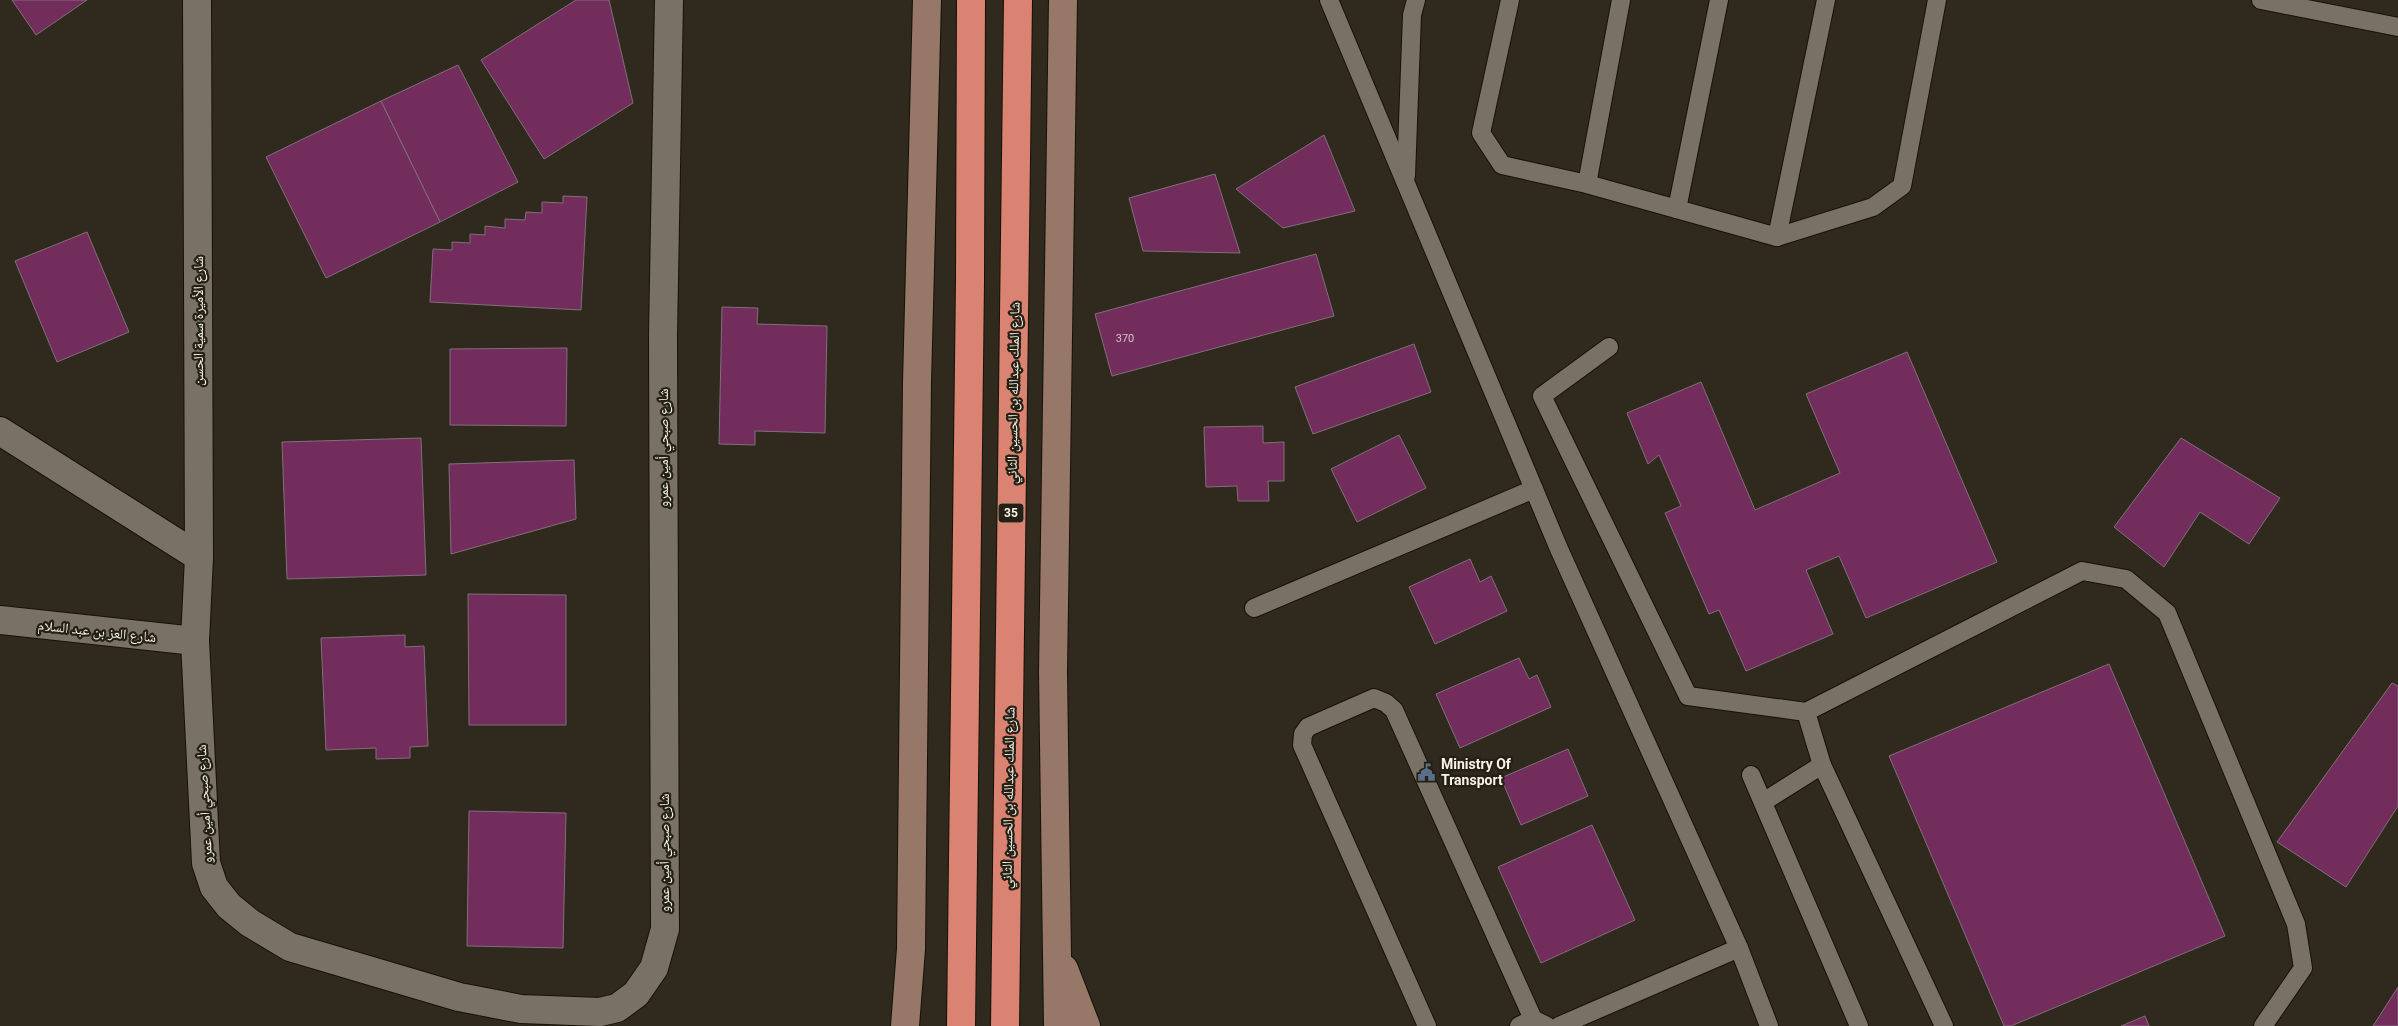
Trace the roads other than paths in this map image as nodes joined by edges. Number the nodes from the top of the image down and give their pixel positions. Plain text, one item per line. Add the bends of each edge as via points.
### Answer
1 (197, 0) edge
2 (669, 0) edge
3 (926, 0) edge
4 (971, 0) edge
5 (1018, 0) edge
6 (1063, 0) edge
7 (1329, 0) edge
8 (1416, 0) edge
9 (1510, 0) edge
10 (1621, 0) edge
11 (1719, 0) edge
12 (1826, 0) edge
13 (1937, 0) edge
14 (2261, 0) edge
15 (2398, 27) edge
16 (1406, 182) junction
17 (1587, 184) junction
18 (1677, 210) junction
19 (1777, 237) junction
20 (1609, 347) dead end
21 (0, 431) edge
22 (1534, 489) junction
23 (199, 557) junction
24 (1254, 608) dead end
25 (0, 620) edge
26 (195, 641) junction
27 (1806, 712) junction
28 (1822, 765) junction
29 (1751, 775) dead end
30 (1763, 802) junction
31 (1739, 948) junction
32 (1058, 955) junction
33 (907, 1023) edge
34 (1533, 1024) edge
35 (961, 1026) edge
36 (1005, 1026) edge
37 (1058, 1026) edge
38 (1086, 1026) edge
39 (1427, 1026) edge
40 (1559, 1026) edge
41 (1769, 1026) edge
42 (1859, 1026) edge
43 (1944, 1026) edge
44 (2263, 1026) edge

1 - 23 street, شارع الأميرة سمية الحسن
2 - 26 street, شارع صبحي أمين عمرو via 663,335 664,929 654,968 636,994 617,1008 600,1012 521,1009 459,997 290,947 250,923 229,906 214,887 206,863
3 - 33 main road via 917,382 911,950
4 - 35 highway
5 - 36 highway, شارع الملك عبدالله بن الحسين الثاني / 35
6 - 32 main road via 1053,672
7 - 16 lane
8 - 16 lane via 1412,15
9 - 17 lane via 1481,133 1502,165
10 - 17 lane
11 - 18 lane
12 - 19 lane
13 - 19 lane via 1902,186 1873,207
14 - 15 lane
16 - 22 lane
17 - 18 lane
18 - 19 lane
20 - 27 lane via 1542,396 1688,696
21 - 23 street
22 - 24 lane
22 - 31 lane
23 - 26 street, شارع الأميرة سمية الحسن
25 - 26 street, شارع العز بن عبد السلام
27 - 28 lane
27 - 44 lane via 2082,571 2126,578 2167,613 2296,924 2303,968
28 - 30 lane
28 - 43 lane
29 - 30 lane
30 - 42 lane
31 - 40 lane
31 - 41 lane
32 - 37 main road
32 - 38 main road
34 - 39 lane via 1394,710 1374,698 1308,727 1303,734 1302,745

